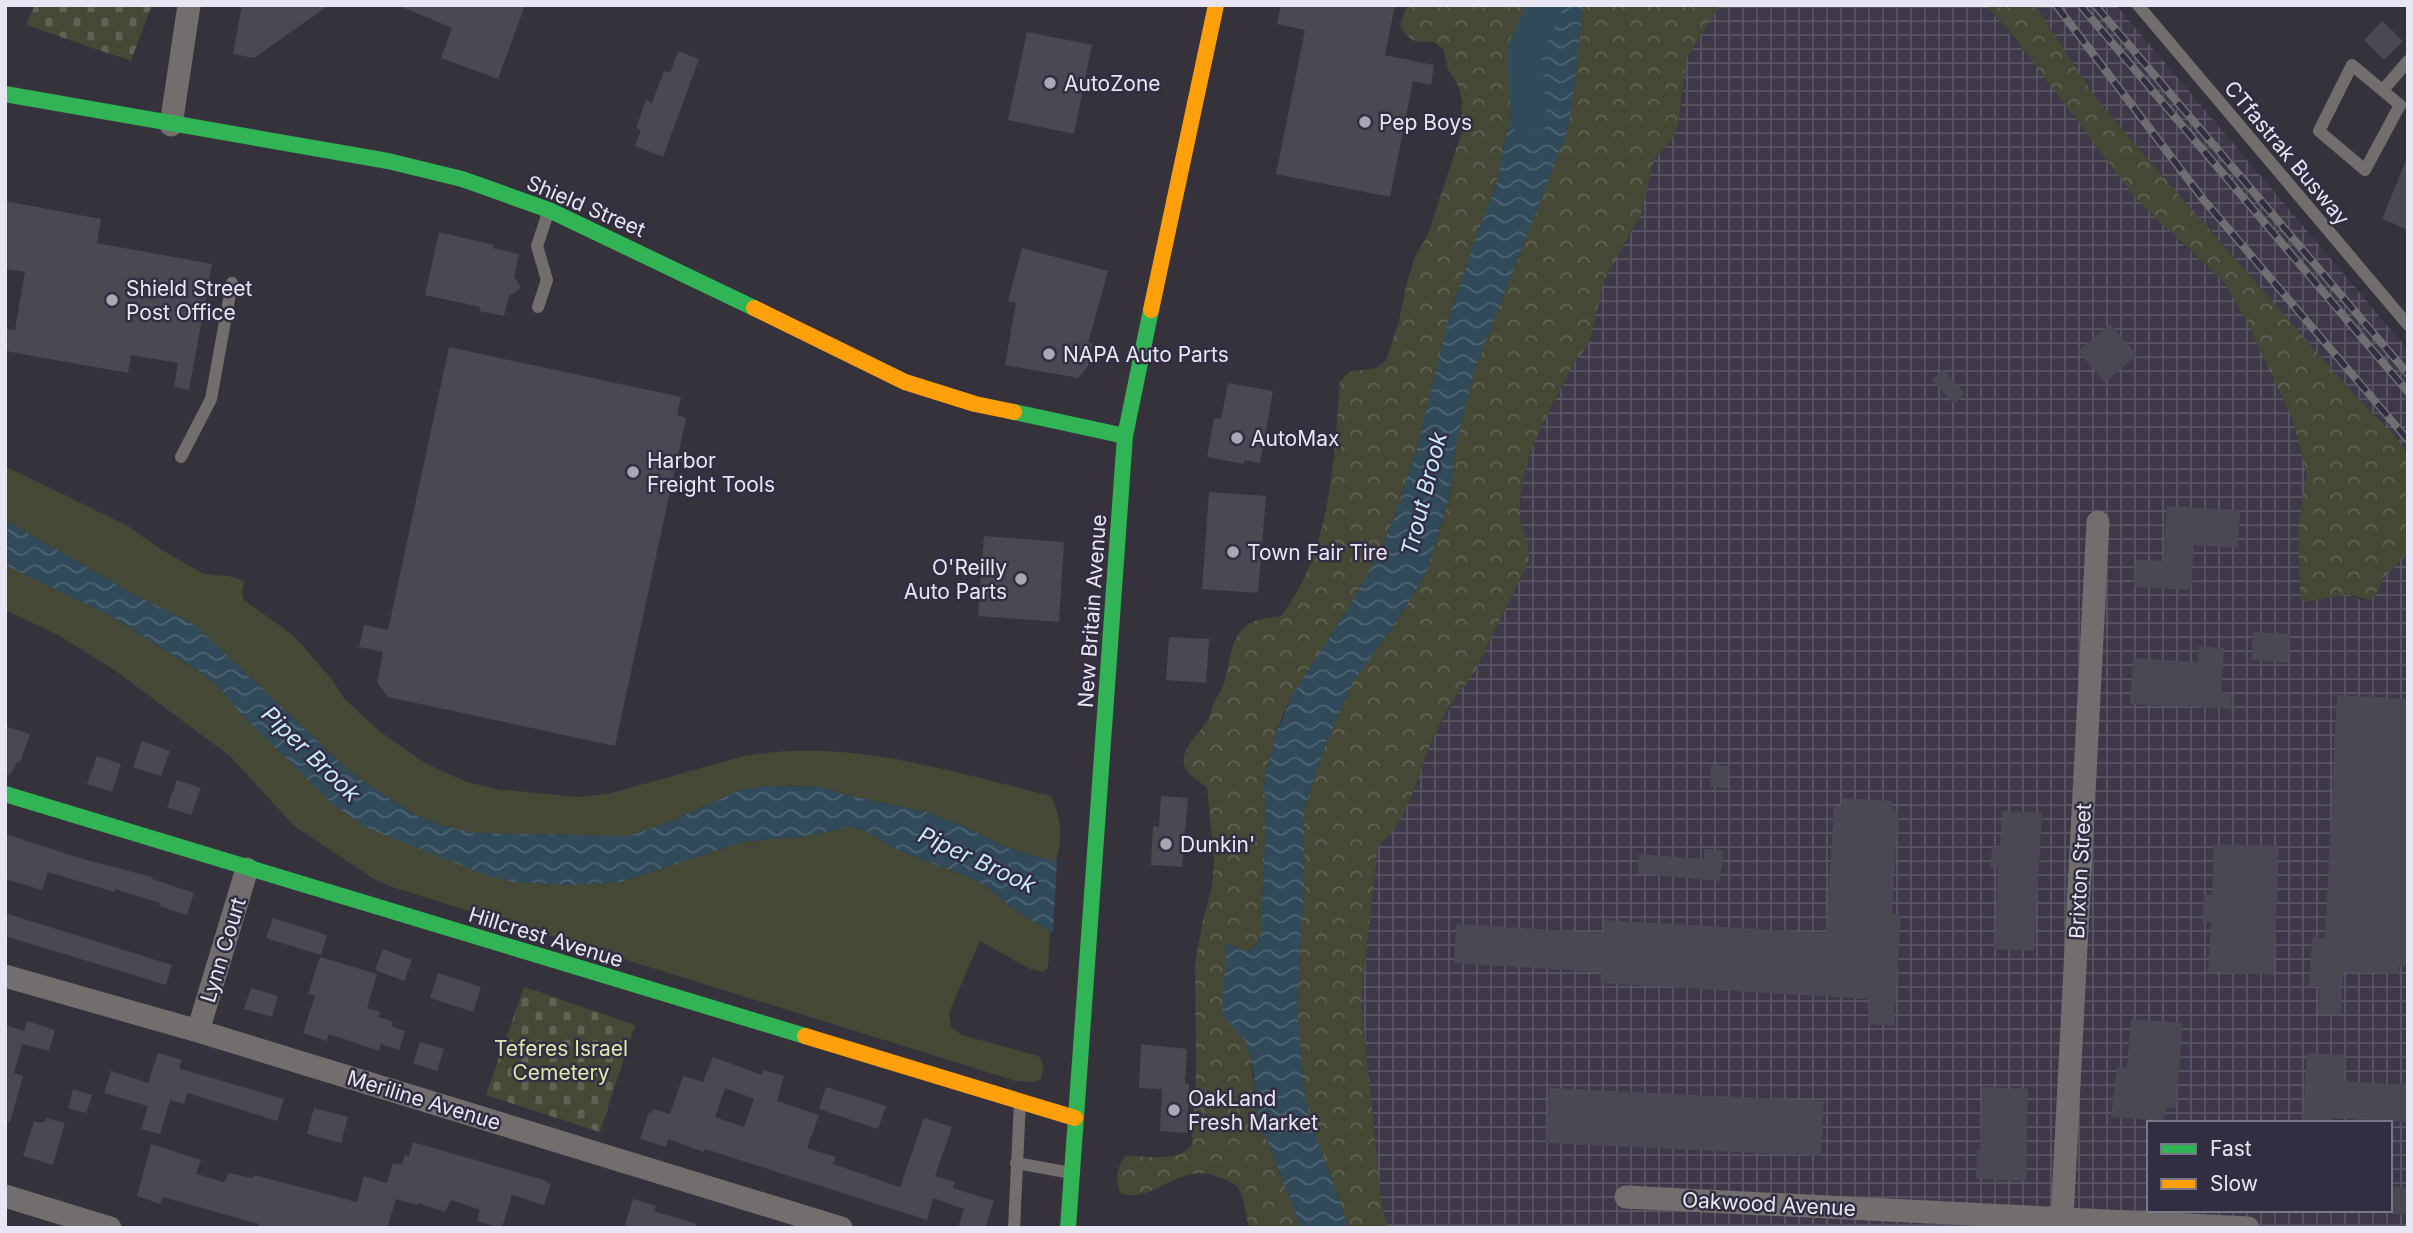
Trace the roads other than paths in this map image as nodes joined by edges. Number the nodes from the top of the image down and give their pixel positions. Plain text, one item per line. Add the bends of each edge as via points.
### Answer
1 (189, 5) edge
2 (1216, 5) edge
3 (2138, 5) edge
4 (2408, 61) edge
5 (2383, 90) junction
6 (5, 94) edge
7 (171, 125) junction
8 (549, 210) junction
9 (232, 283) dead end
10 (538, 307) dead end
11 (2408, 325) edge
12 (1125, 436) junction
13 (181, 457) dead end
14 (2098, 522) dead end
15 (5, 794) edge
16 (247, 869) junction
17 (5, 976) edge
18 (198, 1031) junction
19 (1020, 1102) junction
20 (1075, 1118) junction
21 (1016, 1163) junction
22 (1072, 1173) junction
23 (5, 1196) edge
24 (1626, 1197) dead end
25 (1910, 1220) edge
26 (2063, 1220) junction
27 (110, 1228) edge
28 (841, 1228) edge
29 (1014, 1228) edge
30 (1068, 1228) edge
31 (2248, 1228) edge

1 - 7 street
2 - 12 street, New Britain Avenue
3 - 11 lane, CTfastrak Busway
4 - 5 lane
5 - 5 lane via 2352,65 2319,131 2365,170 2400,105
6 - 7 street, Shield Street
7 - 8 street, Shield Street via 388,161 462,179
8 - 10 lane via 537,246 547,280
8 - 12 street, Shield Street via 905,382 975,404
9 - 13 lane via 211,398
12 - 20 street, New Britain Avenue
14 - 26 street, Brixton Street
15 - 16 street, Hillcrest Avenue
16 - 18 street, Lynn Court
16 - 19 street, Hillcrest Avenue
17 - 18 street, Meriline Avenue
18 - 28 street, Meriline Avenue
19 - 20 street, Hillcrest Avenue
19 - 21 lane
20 - 22 street, New Britain Avenue
21 - 22 lane
21 - 29 lane
22 - 30 street, New Britain Avenue
23 - 27 street
24 - 25 street, Oakwood Avenue
25 - 26 street, Oakwood Avenue
26 - 31 street, Oakwood Avenue

